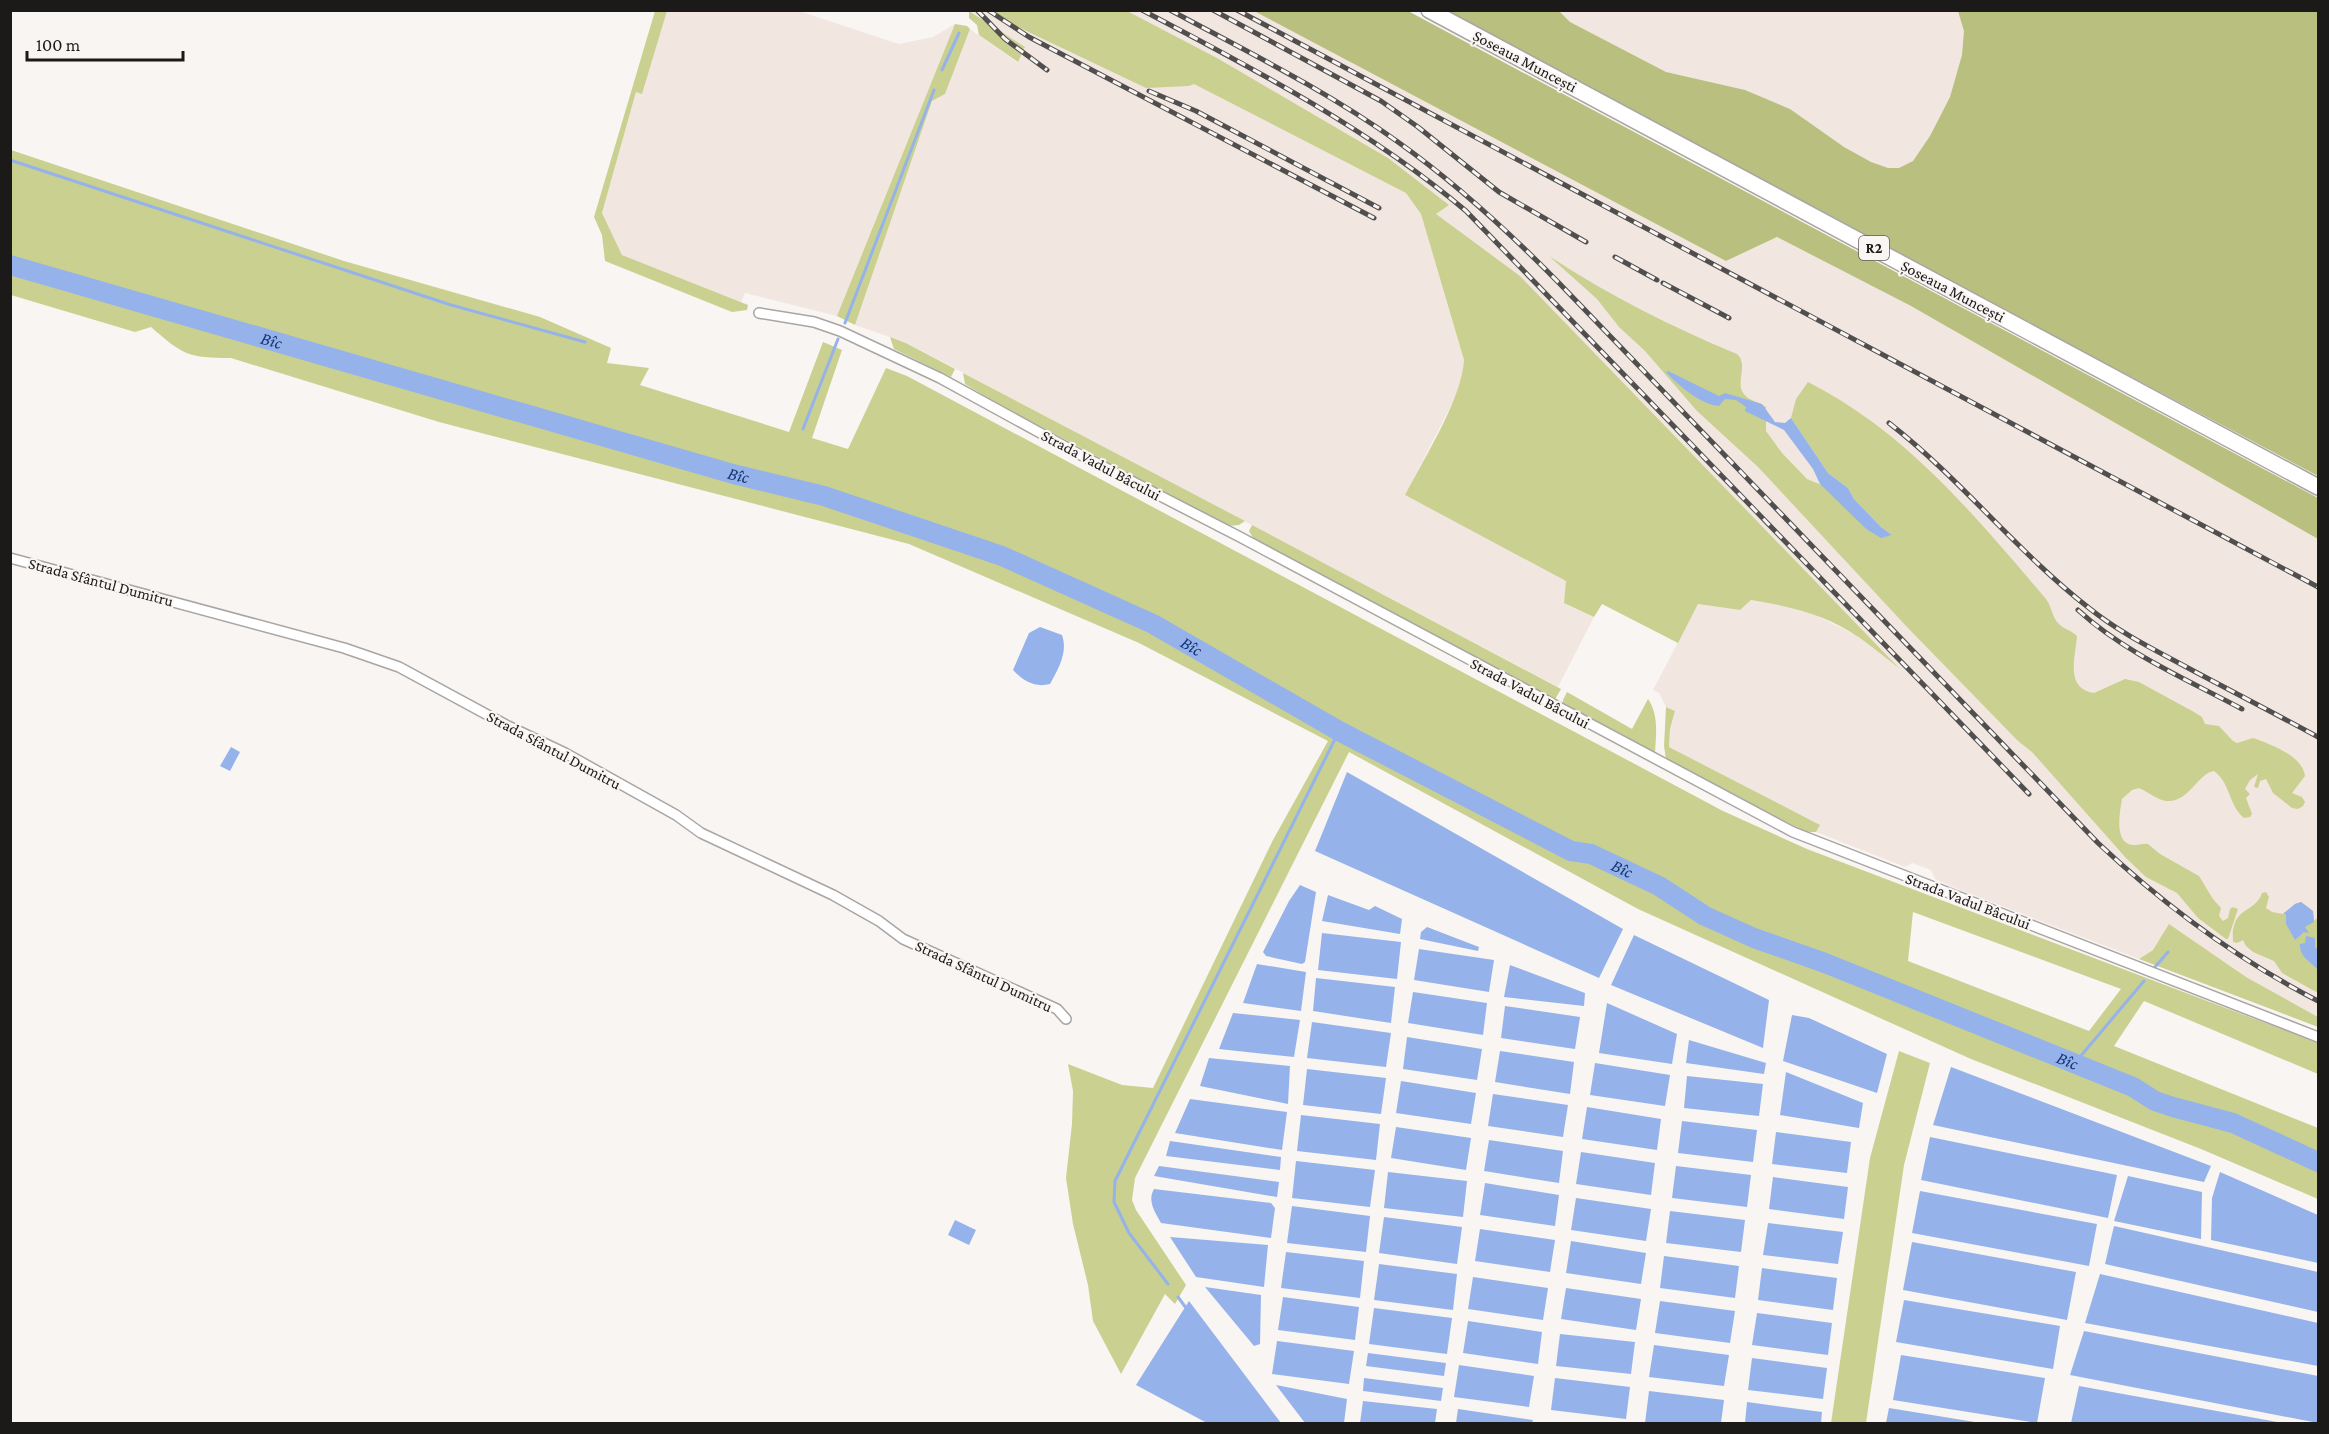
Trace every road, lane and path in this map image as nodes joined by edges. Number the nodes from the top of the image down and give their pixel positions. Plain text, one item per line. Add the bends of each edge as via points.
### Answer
1 (1429, 10) edge
2 (759, 313) dead end
3 (2319, 487) edge
4 (10, 558) edge
5 (1066, 1019) dead end
6 (2319, 1037) edge

1 - 3 main road, Șoseaua Muncești / R2
2 - 6 street, Strada Vadul Bâcului via 814,322 840,331 940,378 1793,832
4 - 5 street, Strada Sfântul Dumitru via 344,648 399,667 565,753 701,833 833,895 903,939 1058,1009

